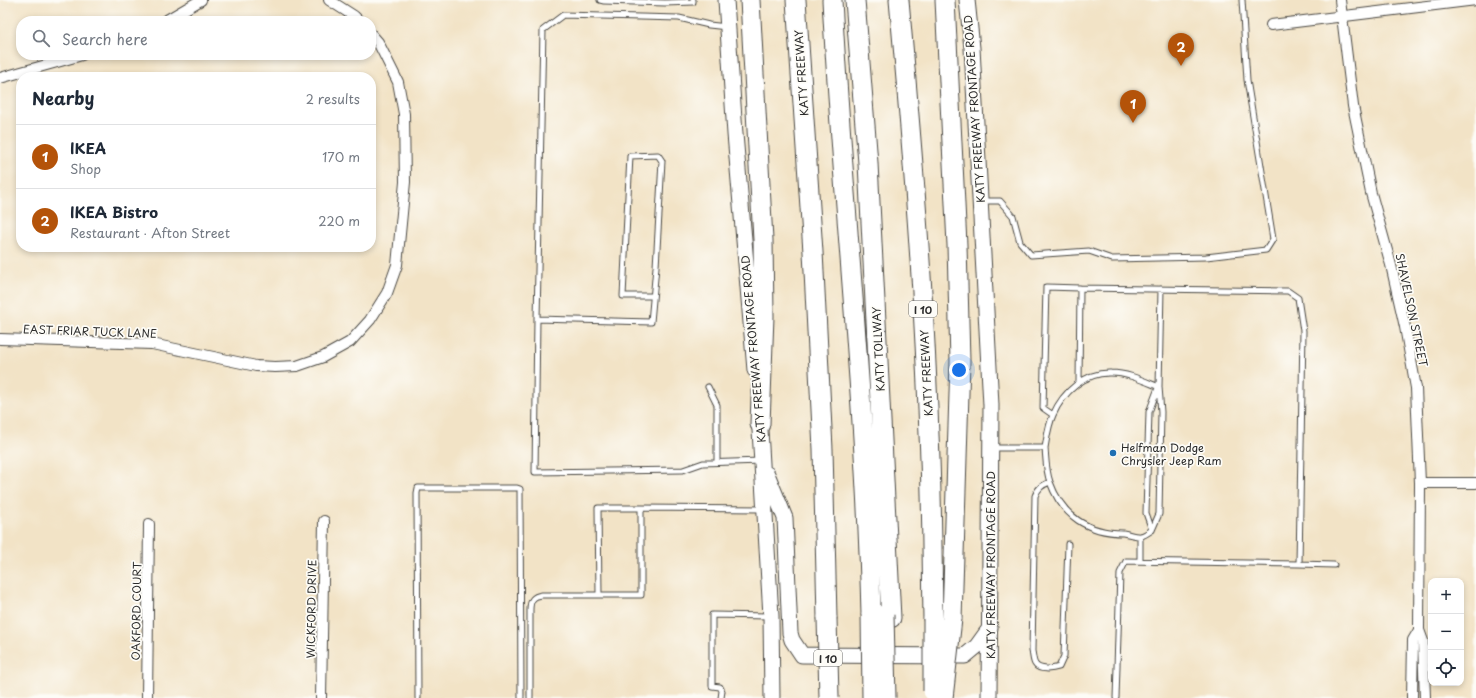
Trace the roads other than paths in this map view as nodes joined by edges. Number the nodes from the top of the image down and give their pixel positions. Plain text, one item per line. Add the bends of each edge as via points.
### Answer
1 (201, 0) edge
2 (329, 0) edge
3 (600, 0) edge
4 (693, 0) edge
5 (726, 0) edge
6 (750, 0) edge
7 (796, 0) edge
8 (832, 0) edge
9 (855, 0) edge
10 (899, 0) edge
11 (945, 0) edge
12 (967, 0) edge
13 (1242, 0) edge
14 (1340, 0) edge
15 (1476, 0) edge
16 (174, 16) edge
17 (354, 16) edge
18 (1342, 16) junction
19 (1271, 25) dead end
20 (728, 27) junction
21 (376, 40) edge
22 (64, 60) edge
23 (21, 72) edge
24 (16, 74) edge
25 (0, 78) edge
26 (980, 201) junction
27 (1080, 288) junction
28 (1161, 289) junction
29 (653, 296) junction
30 (536, 319) junction
31 (0, 339) edge
32 (1078, 382) junction
33 (708, 386) dead end
34 (1159, 386) junction
35 (1053, 415) junction
36 (760, 424) junction
37 (991, 448) junction
38 (1045, 448) junction
39 (762, 460) junction
40 (718, 462) junction
41 (1050, 482) junction
42 (1420, 483) junction
43 (1476, 483) edge
44 (641, 508) junction
45 (765, 509) junction
46 (324, 521) dead end
47 (149, 524) dead end
48 (1152, 530) junction
49 (1140, 536) junction
50 (1068, 544) dead end
51 (1140, 561) junction
52 (1298, 564) junction
53 (1334, 565) dead end
54 (599, 595) junction
55 (771, 616) junction
56 (882, 616) junction
57 (990, 628) junction
58 (1419, 630) junction
59 (147, 698) edge
60 (321, 698) edge
61 (418, 698) edge
62 (521, 698) edge
63 (530, 698) edge
64 (721, 698) edge
65 (772, 698) edge
66 (829, 698) edge
67 (872, 698) edge
68 (886, 698) edge
69 (894, 698) edge
70 (934, 698) edge
71 (943, 698) edge
72 (989, 698) edge
73 (1116, 698) edge
74 (1412, 698) edge
75 (1425, 698) edge

1 - 16 street
2 - 17 street
3 - 4 lane via 665,4
5 - 20 main road, KATY FREEWAY FRONTAGE ROAD
6 - 36 highway via 763,240 764,316
7 - 66 highway, KATY FREEWAY / I 10, bridge via 823,449
8 - 56 highway via 869,540
9 - 56 highway, KATY TOLLWAY via 868,163 881,403
10 - 70 highway, KATY FREEWAY / I 10, bridge via 924,322 930,468
11 - 71 highway, bridge via 960,361 952,619
12 - 26 main road, KATY FREEWAY FRONTAGE ROAD
13 - 26 lane via 1247,80 1273,239 1266,250 1206,257 1112,259 1089,251 1032,255 1020,242 1013,216 1000,201
14 - 18 street, SHAVELSON STREET
15 - 18 street
18 - 19 street
18 - 42 street, SHAVELSON STREET via 1353,106 1371,193 1395,281 1416,388
20 - 30 lane via 679,18 562,15 544,30
20 - 36 main road, KATY FREEWAY FRONTAGE ROAD
21 - 31 street, EAST FRIAR TUCK LANE via 398,82 404,114 405,182 397,265 387,293 370,320 350,342 297,366 275,367 256,366 152,344
22 - 23 street
24 - 25 street
26 - 37 main road, KATY FREEWAY FRONTAGE ROAD
27 - 28 lane
27 - 32 lane
27 - 35 lane via 1046,287 1043,408
28 - 34 lane
28 - 52 lane via 1288,291 1298,298 1303,331
29 - 29 lane via 662,161 658,155 630,156 623,296
29 - 30 lane via 651,322
30 - 40 lane via 535,472 683,470 704,462
32 - 34 lane via 1112,372
32 - 35 lane
33 - 40 lane via 717,405
34 - 48 lane via 1159,514
34 - 48 lane via 1149,412 1146,513
35 - 38 lane
36 - 39 main road, KATY FREEWAY FRONTAGE ROAD
37 - 38 lane
37 - 57 main road, KATY FREEWAY FRONTAGE ROAD
38 - 41 lane
39 - 40 lane
39 - 45 main road, KATY FREEWAY FRONTAGE ROAD
39 - 57 main road via 785,518 790,633 802,655 965,656
41 - 49 lane via 1058,498 1080,522 1094,530
41 - 50 lane via 1037,490 1035,496 1032,651 1034,663 1052,670 1059,667 1064,656
42 - 43 street
42 - 58 street, SHAVELSON STREET
44 - 45 lane
44 - 54 lane via 641,595
44 - 54 lane via 598,508
45 - 55 main road, KATY FREEWAY FRONTAGE ROAD
46 - 60 street, WICKFORD DRIVE
47 - 59 street, OAKFORD COURT
48 - 49 lane
49 - 51 lane
51 - 52 lane
51 - 73 lane via 1126,561 1120,573
52 - 53 lane
54 - 63 lane via 538,595 531,600
55 - 64 lane via 712,615 712,686 720,687
55 - 65 main road, KATY FREEWAY FRONTAGE ROAD
56 - 67 highway, bridge
56 - 68 highway, bridge
56 - 69 highway, KATY TOLLWAY
57 - 72 main road, KATY FREEWAY FRONTAGE ROAD
58 - 74 street, SHAVELSON STREET via 1413,640
58 - 75 street, SHAVELSON STREET via 1423,641
61 - 62 lane via 418,488 520,489

